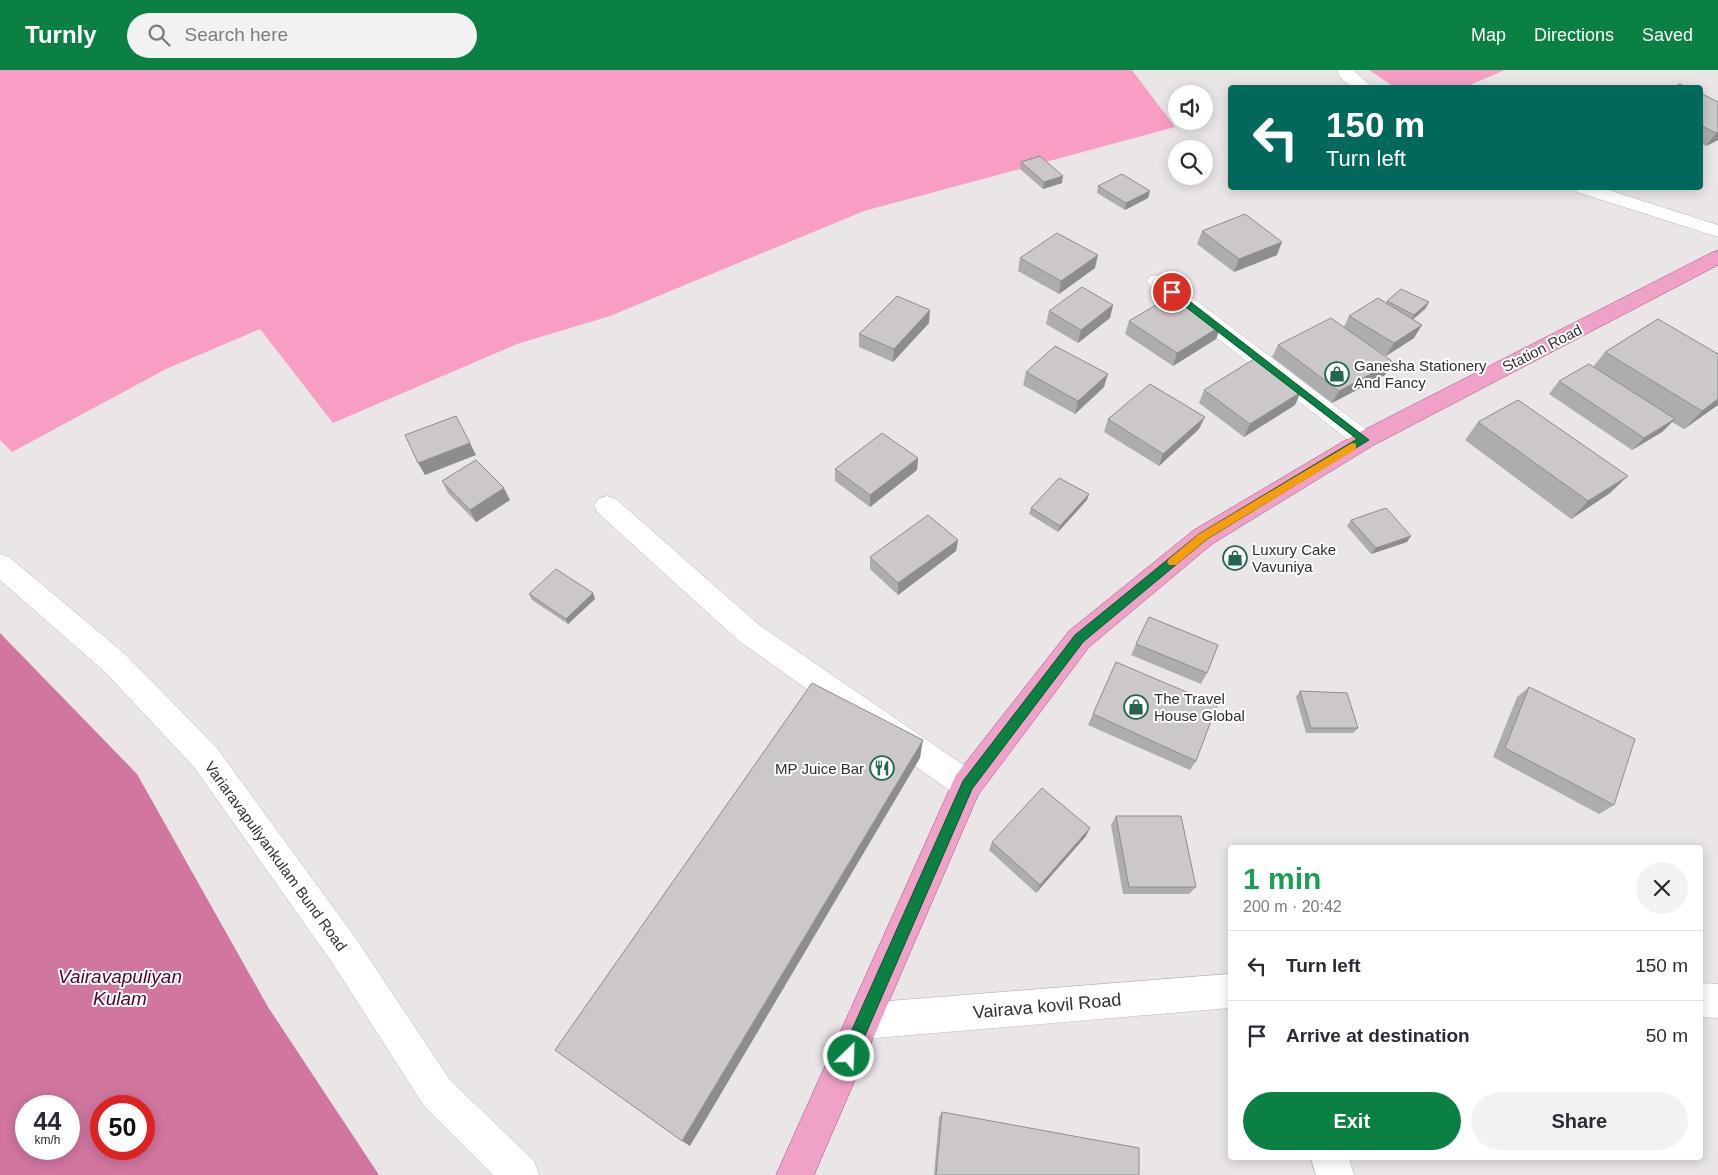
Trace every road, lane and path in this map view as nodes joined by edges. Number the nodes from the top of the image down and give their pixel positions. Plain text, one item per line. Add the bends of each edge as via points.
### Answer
1 (1345, 70) edge
2 (1362, 85) edge
3 (1590, 190) edge
4 (1718, 231) edge
5 (1718, 256) edge
6 (1157, 281) dead end
7 (1364, 440) junction
8 (607, 506) dead end
9 (0, 564) edge
10 (967, 785) junction
11 (1228, 991) edge
12 (1703, 1000) edge
13 (1718, 1001) edge
14 (864, 1021) junction
15 (1331, 1160) edge
16 (520, 1175) edge
17 (795, 1175) edge
18 (1335, 1175) edge

1 - 2 street
3 - 4 street
5 - 7 main road, Station Road
6 - 7 street
7 - 10 main road, Station Road via 1203,536 1079,639
8 - 10 street via 749,633
9 - 16 street, Variaravapuliyankulam Bund Road via 115,664 204,757 345,952 437,1093
10 - 14 main road, Station Road
11 - 14 street, Vairava kovil Road
12 - 13 street
14 - 17 main road, Station Road
15 - 18 street

